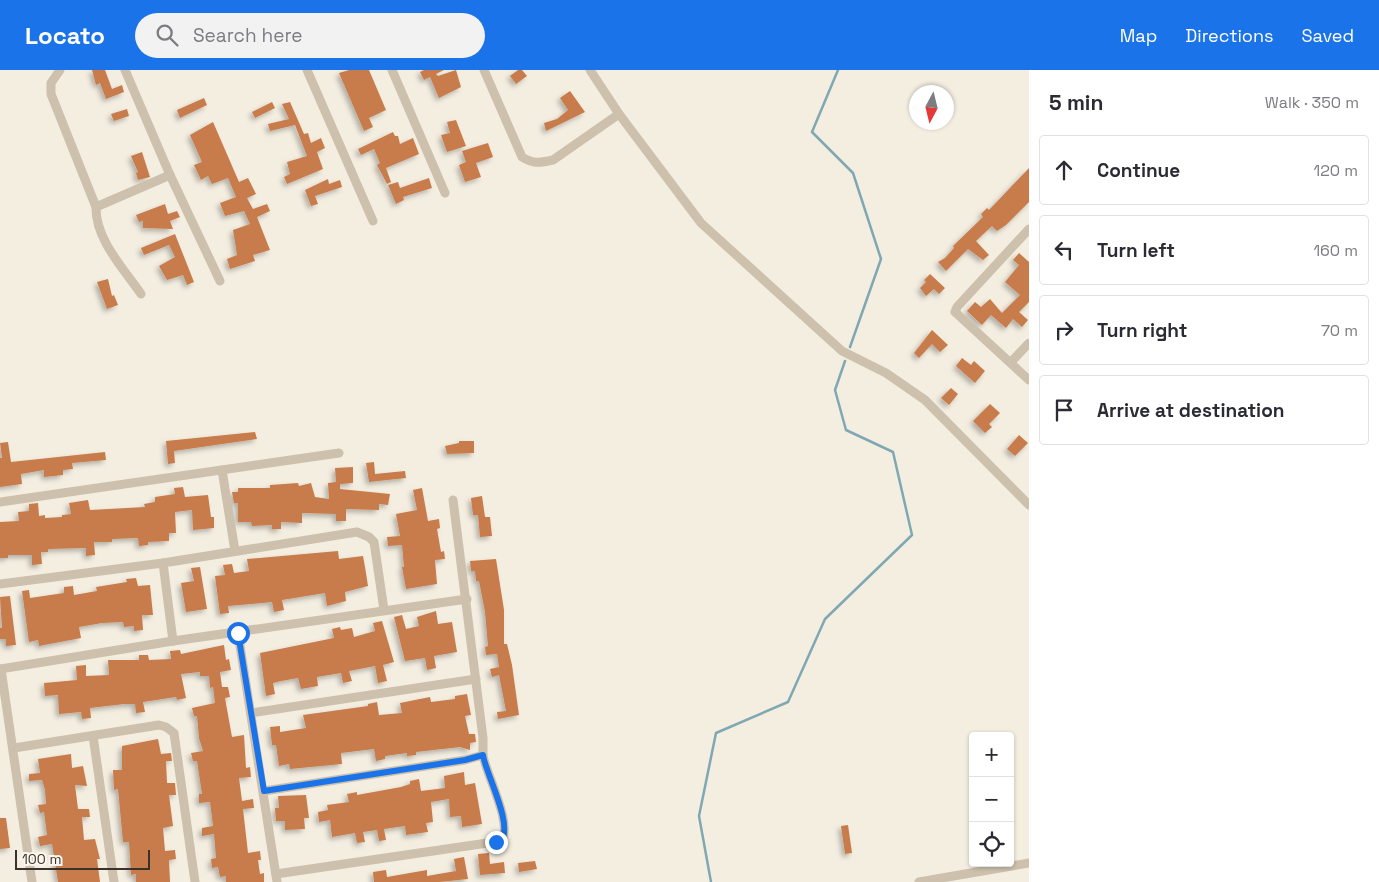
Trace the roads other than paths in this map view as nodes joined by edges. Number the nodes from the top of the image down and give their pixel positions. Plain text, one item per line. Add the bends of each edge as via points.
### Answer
1 (60, 70) edge
2 (125, 70) edge
3 (306, 70) edge
4 (392, 70) edge
5 (484, 70) edge
6 (590, 70) edge
7 (619, 114) junction
8 (170, 175) junction
9 (445, 193) dead end
10 (96, 207) junction
11 (373, 221) dead end
12 (1029, 230) edge
13 (220, 282) dead end
14 (141, 294) dead end
15 (1029, 343) edge
16 (1011, 362) junction
17 (1029, 380) edge
18 (339, 453) dead end
19 (222, 470) junction
20 (453, 500) dead end
21 (0, 502) edge
22 (1029, 505) edge
23 (234, 551) junction
24 (163, 562) junction
25 (0, 584) edge
26 (467, 599) junction
27 (384, 610) junction
28 (238, 633) junction
29 (173, 641) junction
30 (1, 669) edge
31 (476, 679) junction
32 (251, 713) junction
33 (93, 736) junction
34 (14, 748) junction
35 (483, 755) junction
36 (264, 791) junction
37 (1029, 863) edge
38 (277, 878) edge
39 (32, 882) edge
40 (114, 882) edge
41 (195, 882) edge
42 (919, 882) edge

1 - 10 street via 51,83 51,94
2 - 8 street
3 - 11 street
4 - 9 street
5 - 7 street via 522,157 531,162 553,160
6 - 7 street
7 - 22 street via 701,222 842,350 886,373 925,400
8 - 10 street
8 - 13 street
10 - 14 street via 100,232
12 - 16 street via 955,312
15 - 16 street
16 - 17 street
18 - 19 street
19 - 21 street
19 - 23 street
20 - 26 street
23 - 24 street
23 - 27 street via 348,533 362,534 374,542
24 - 25 street
24 - 29 street
26 - 27 street
26 - 31 street
27 - 28 street
28 - 29 street
28 - 32 street
29 - 30 street
30 - 34 street
31 - 32 street
31 - 35 street via 484,738
32 - 36 street
33 - 34 street
33 - 40 street
33 - 41 street via 159,725 174,733
34 - 39 street
35 - 36 street
35 - 38 street via 499,799 504,833 501,841
36 - 38 street
37 - 42 street

